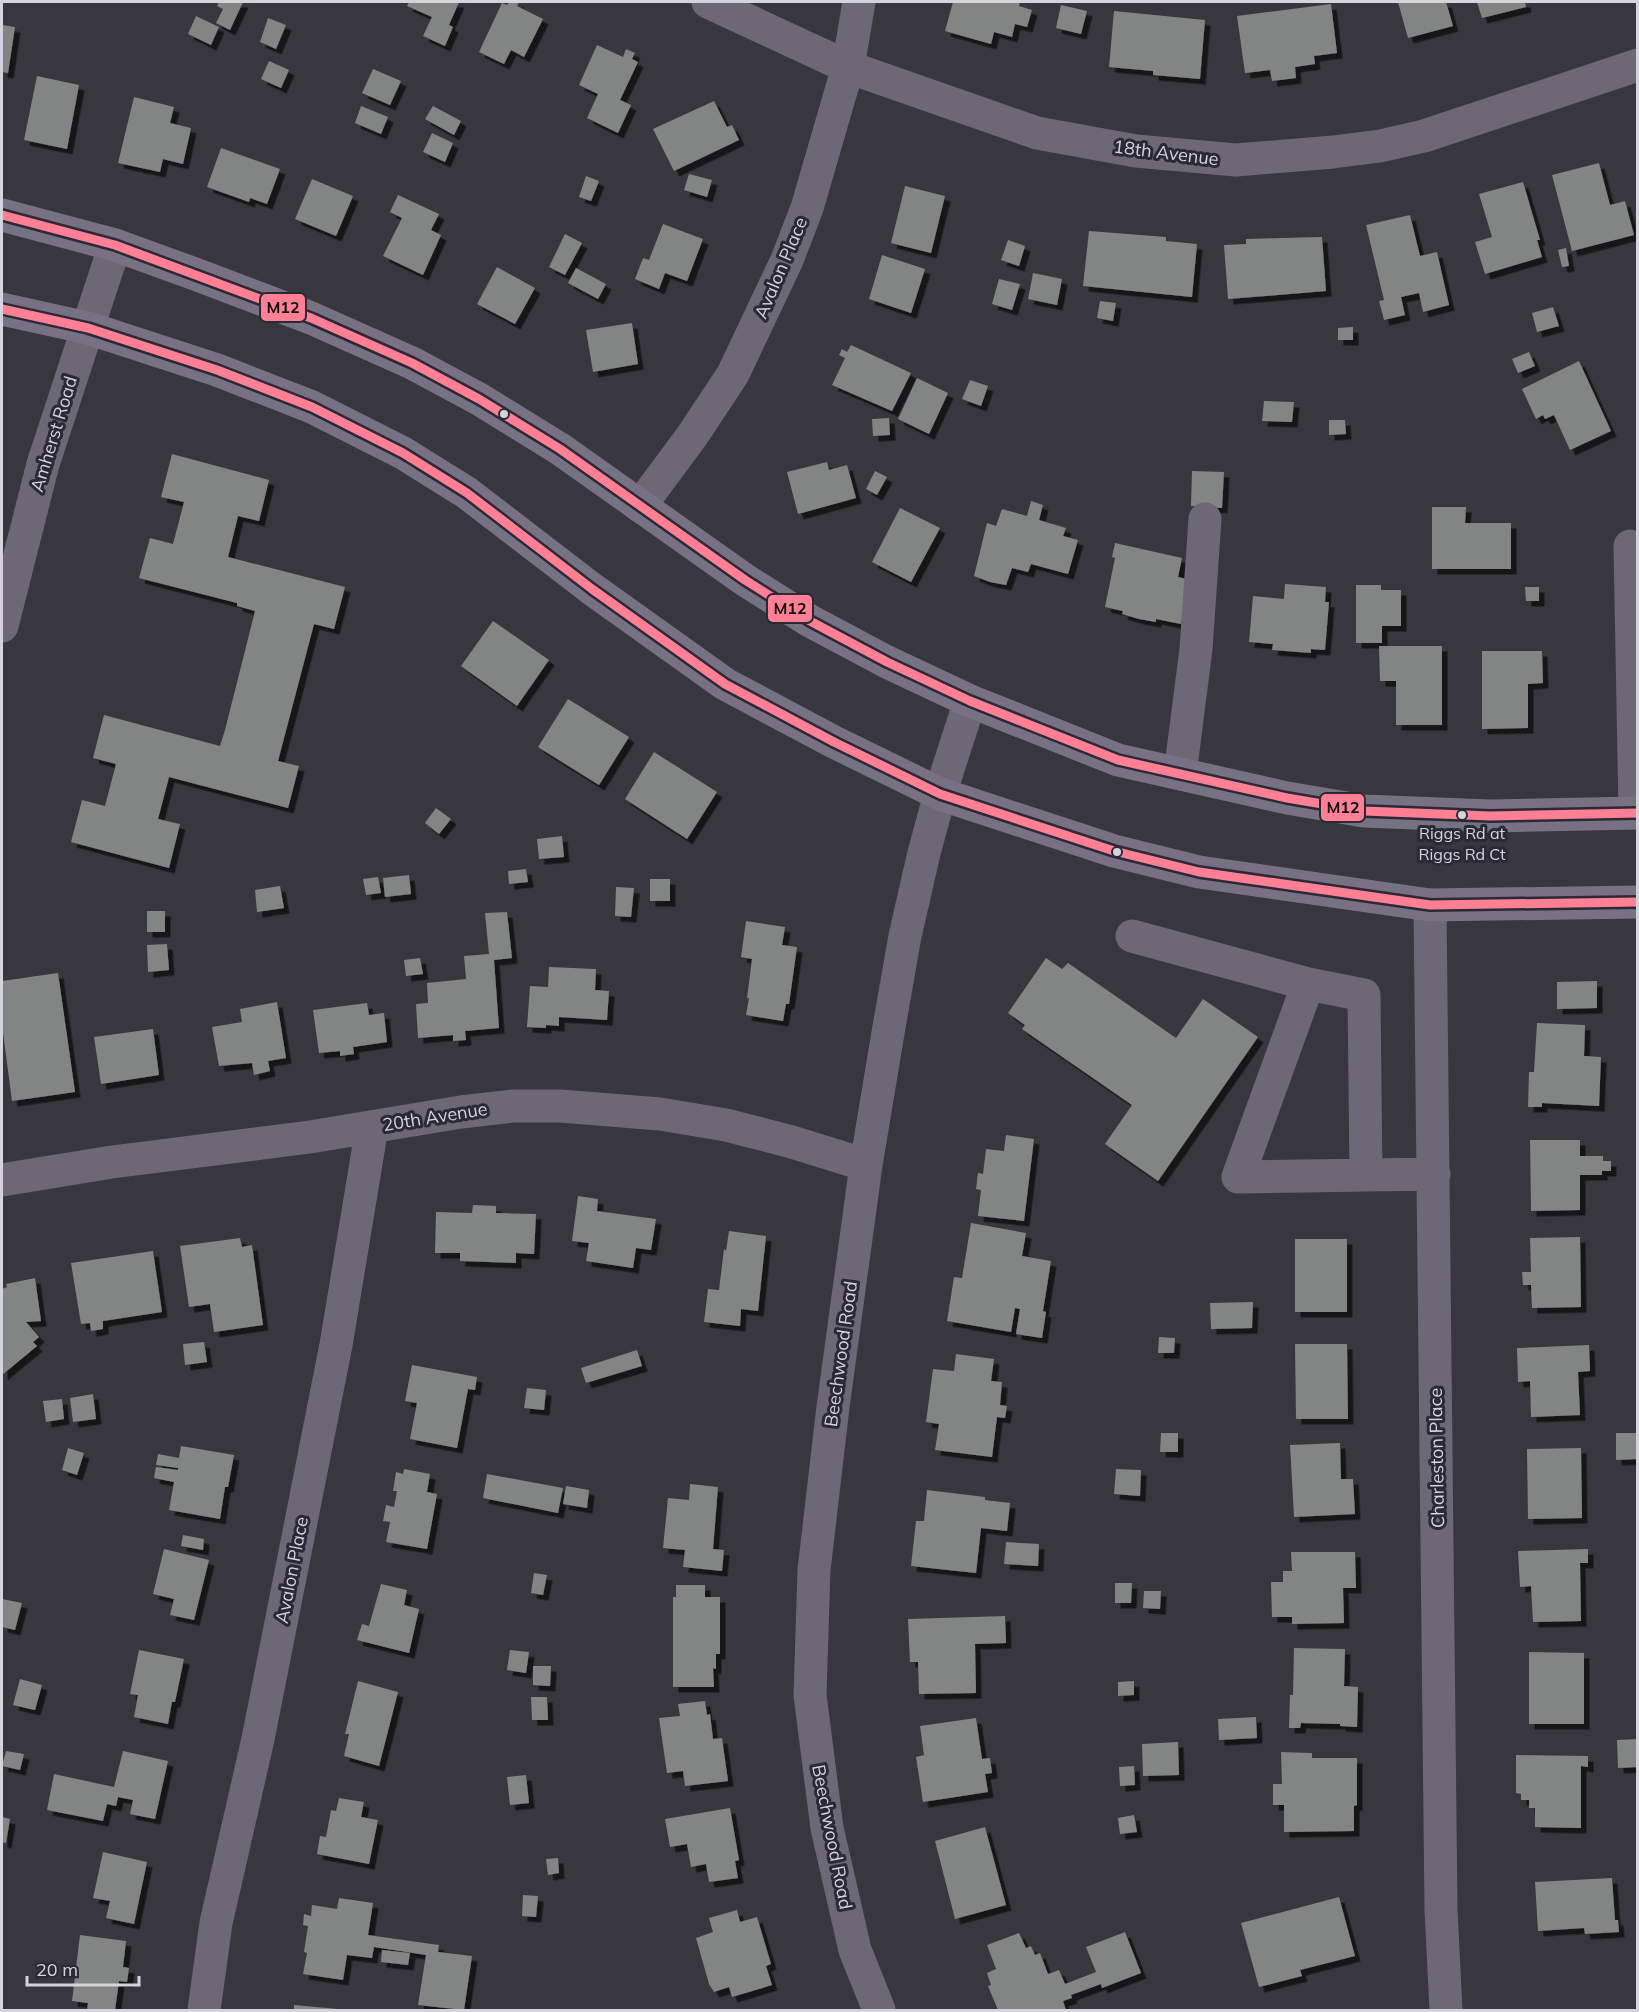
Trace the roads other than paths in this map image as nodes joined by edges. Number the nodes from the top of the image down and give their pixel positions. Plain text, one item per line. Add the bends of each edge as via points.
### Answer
1 (708, 2) edge
2 (858, 2) edge
3 (1638, 65) edge
4 (848, 67) junction
5 (2, 215) edge
6 (115, 245) junction
7 (2, 309) edge
8 (88, 328) junction
9 (640, 506) junction
10 (1205, 519) dead end
11 (1630, 546) dead end
12 (2, 626) edge
13 (970, 701) junction
14 (1180, 774) junction
15 (940, 794) junction
16 (1636, 813) edge
17 (1638, 902) edge
18 (1430, 905) junction
19 (1132, 936) dead end
20 (1308, 984) junction
21 (372, 1128) junction
22 (866, 1165) junction
23 (1434, 1174) junction
24 (1366, 1175) junction
25 (2, 1180) edge
26 (204, 2010) edge
27 (879, 2010) edge
28 (1446, 2010) edge

1 - 4 street, 18th Avenue
2 - 4 street, Avalon Place
3 - 4 street, 18th Avenue via 1380,146 1236,160 1136,151 1037,133
4 - 9 street, Avalon Place via 807,208 764,313 733,374
5 - 6 main road
6 - 8 street, Amherst Road
6 - 9 main road via 311,318 412,363 539,437
7 - 8 main road
8 - 12 street, Amherst Road via 43,464
8 - 15 main road via 218,370 302,403 402,453 467,493 725,684
9 - 13 main road via 810,621
10 - 14 street via 1196,649
11 - 16 street
13 - 14 main road via 1118,760
13 - 15 street, Beechwood Road
14 - 16 main road via 1364,811 1490,816
15 - 18 main road via 1114,851 1199,872
15 - 22 street, Beechwood Road via 905,936
17 - 18 main road
18 - 23 street, Charleston Place
19 - 20 street
20 - 24 street via 1364,995
20 - 24 street via 1238,1177
21 - 22 street, 20th Avenue via 460,1112 560,1106 660,1114 726,1125
21 - 25 street, 20th Avenue
21 - 26 street, Avalon Place via 336,1345 258,1739 216,1923
22 - 27 street, Beechwood Road via 814,1570 810,1695 827,1828 855,1950
23 - 24 street
23 - 28 street, Charleston Place via 1441,1910

